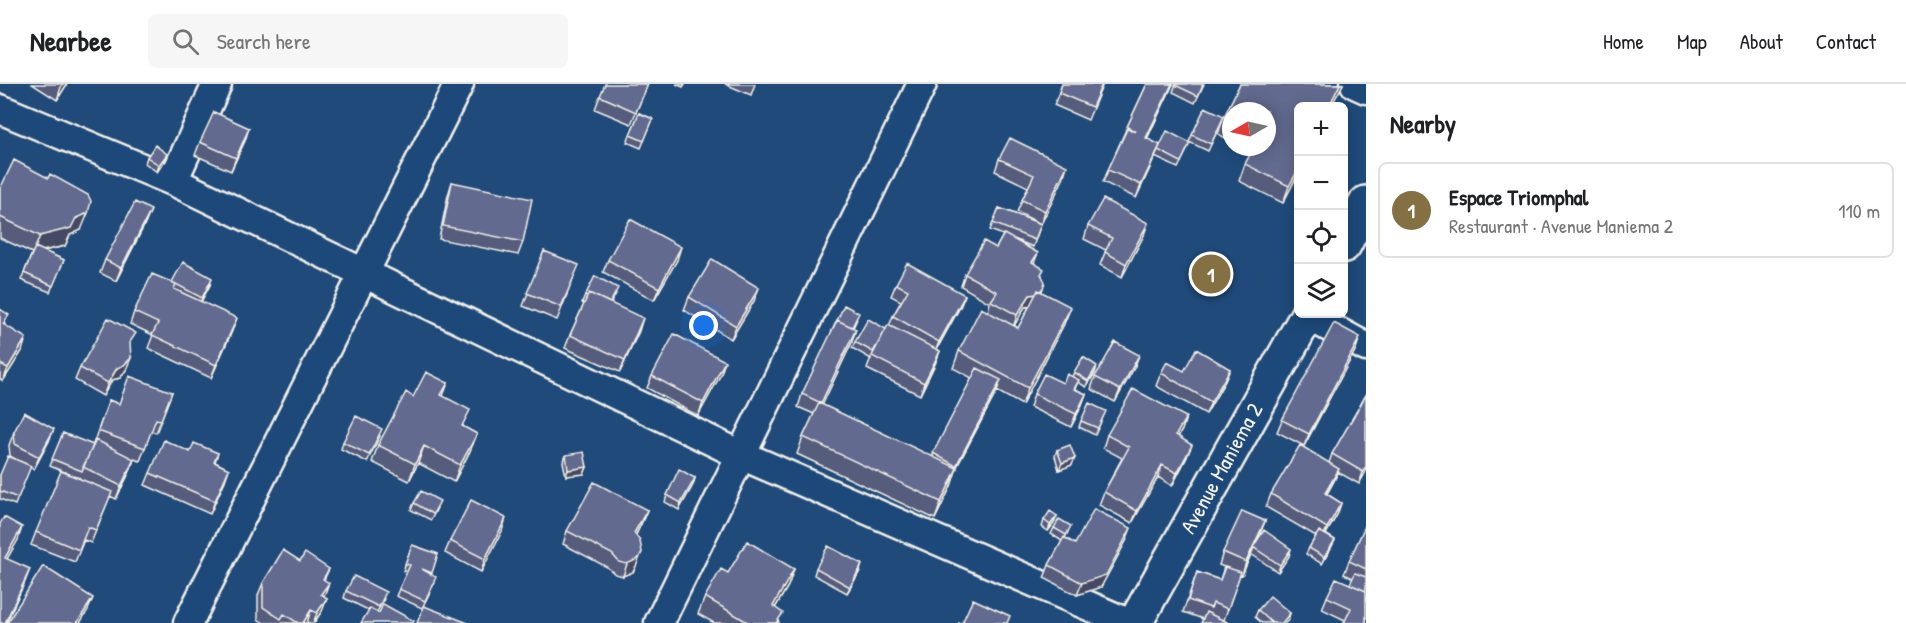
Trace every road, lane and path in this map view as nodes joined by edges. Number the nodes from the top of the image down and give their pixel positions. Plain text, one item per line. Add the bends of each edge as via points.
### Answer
1 (217, 84) edge
2 (459, 84) edge
3 (922, 84) edge
4 (1355, 84) edge
5 (1366, 89) edge
6 (0, 109) edge
7 (173, 182) junction
8 (1366, 203) edge
9 (1348, 238) edge
10 (364, 272) junction
11 (1305, 318) edge
12 (1314, 318) edge
13 (1366, 347) edge
14 (741, 455) junction
15 (188, 623) edge
16 (659, 623) edge
17 (1128, 623) edge
18 (1135, 623) edge

1 - 7 street
2 - 10 street
3 - 14 street
4 - 5 street
6 - 7 street
7 - 10 street
8 - 9 street
10 - 14 street
10 - 15 street
11 - 18 street, Avenue Maniema 2
12 - 13 street
14 - 16 street
14 - 17 street

